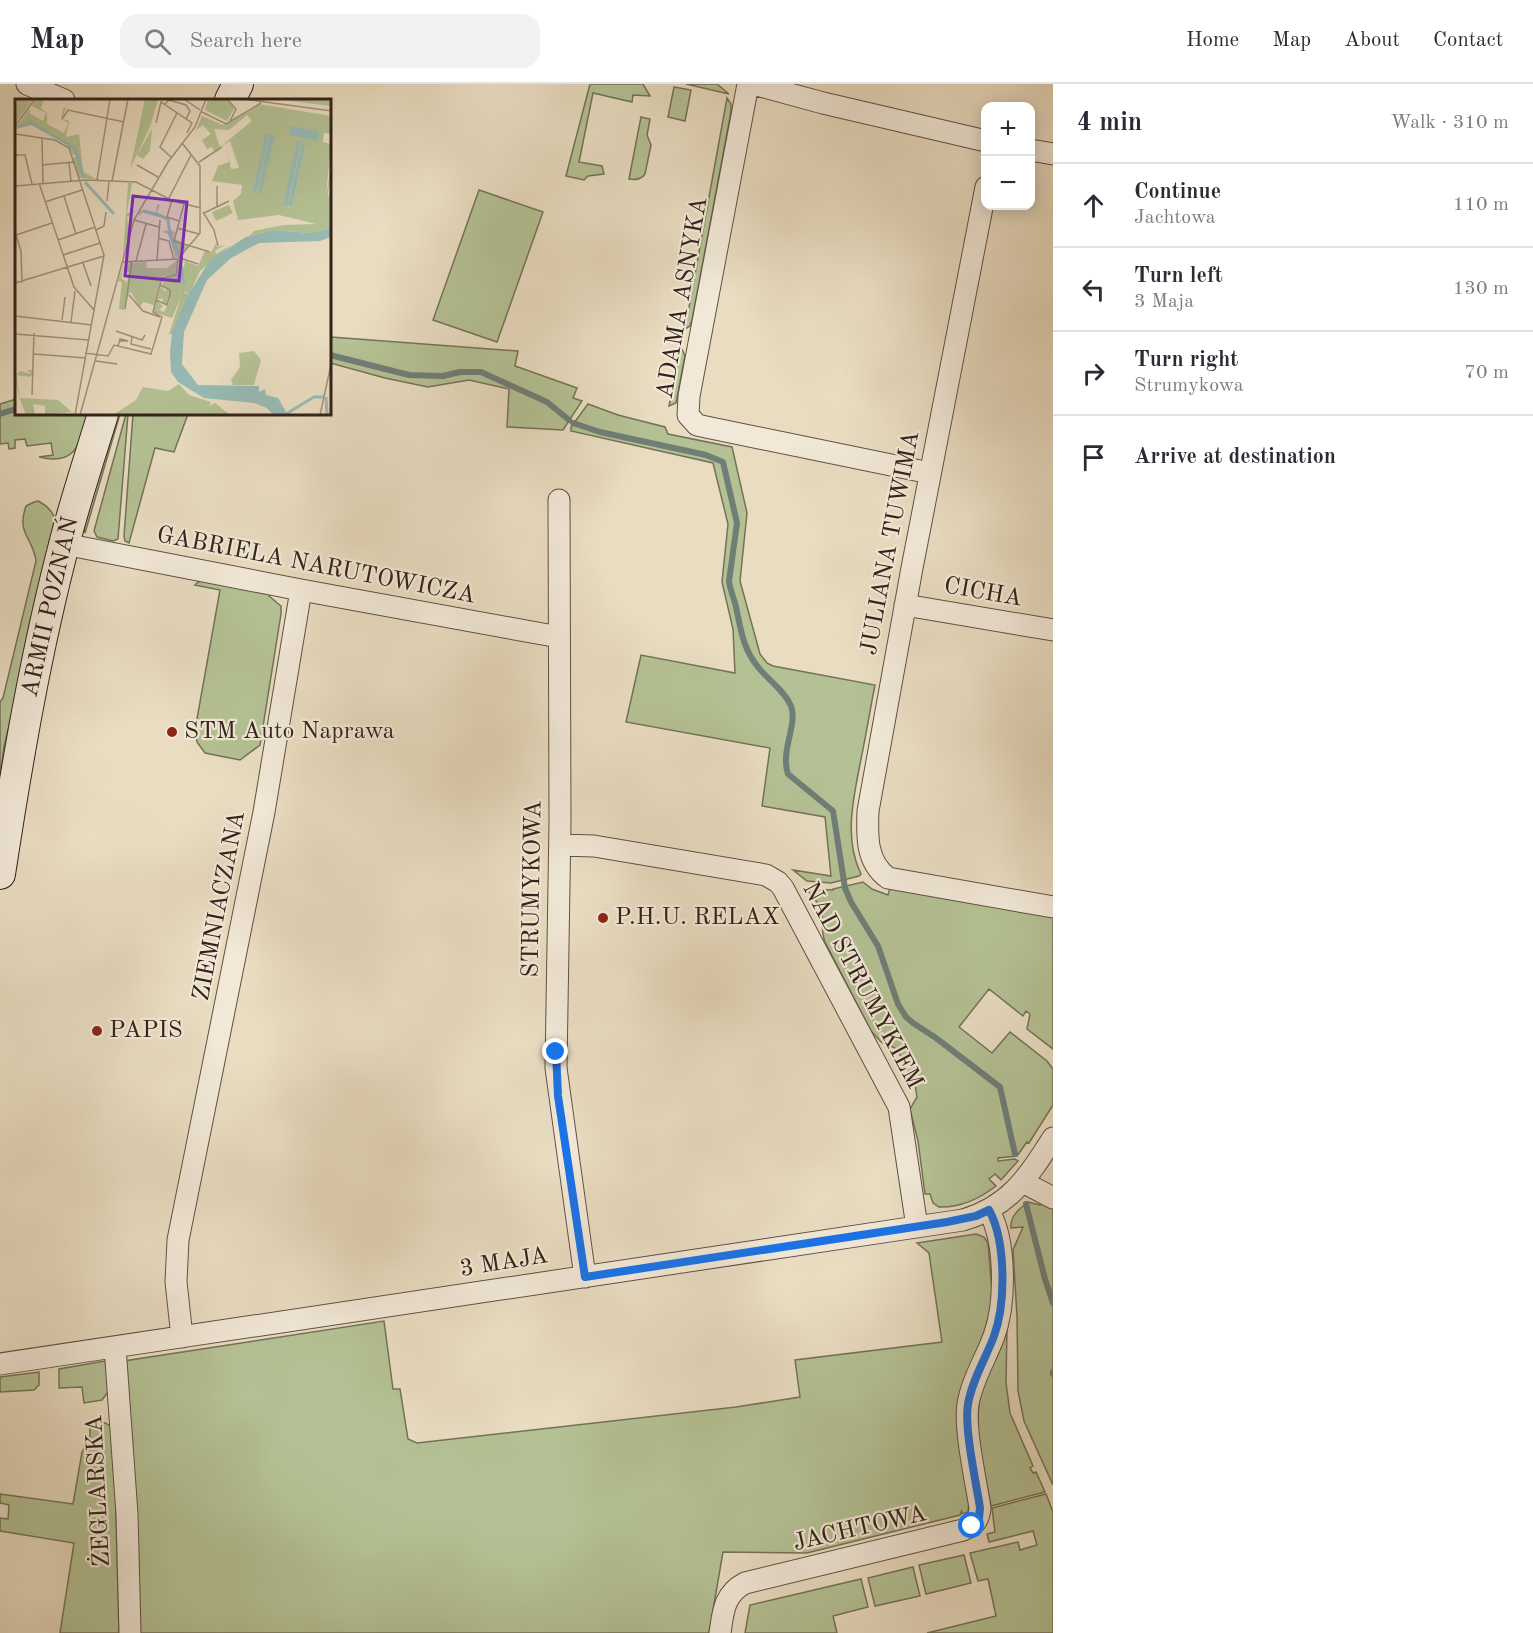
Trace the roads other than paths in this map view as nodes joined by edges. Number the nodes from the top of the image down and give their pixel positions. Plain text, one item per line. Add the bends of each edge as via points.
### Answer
1 (27, 84) edge
2 (238, 84) edge
3 (748, 84) edge
4 (753, 84) edge
5 (62, 99) edge
6 (230, 99) edge
7 (981, 140) edge
8 (1035, 151) edge
9 (1053, 154) edge
10 (981, 210) edge
11 (102, 416) edge
12 (930, 473) junction
13 (560, 500) dead end
14 (64, 544) junction
15 (301, 590) junction
16 (905, 605) junction
17 (1053, 630) edge
18 (559, 637) junction
19 (560, 844) junction
20 (0, 874) edge
21 (1053, 907) edge
22 (1053, 1138) edge
23 (1023, 1182) junction
24 (1053, 1198) edge
25 (989, 1210) junction
26 (917, 1227) junction
27 (585, 1277) junction
28 (182, 1337) junction
29 (115, 1347) junction
30 (0, 1364) edge
31 (130, 1633) edge
32 (720, 1633) edge

1 - 5 street
2 - 6 main road
3 - 12 street, ADAMA ASNYKA via 688,415 705,427
4 - 7 street
8 - 9 street
10 - 12 street, JULIANA TUWIMA
11 - 14 main road, ARMII POZNAŃ
12 - 16 street, JULIANA TUWIMA
13 - 18 street, STRUMYKOWA
14 - 15 street, GABRIELA NARUTOWICZA
14 - 20 main road, ARMII POZNAŃ via 23,733
15 - 18 street, GABRIELA NARUTOWICZA
15 - 28 street, ZIEMNIACZANA via 264,812 176,1253
16 - 17 street, CICHA
16 - 21 street, JULIANA TUWIMA via 868,811 872,860 888,878
18 - 19 street, STRUMYKOWA
19 - 26 street, NAD STRUMYKIEM via 594,846 766,875 778,882 899,1107
19 - 27 street, STRUMYKOWA via 556,1068
22 - 23 street, 3 MAJA
23 - 24 street
23 - 25 street, 3 MAJA
25 - 26 street, 3 MAJA via 963,1220
25 - 32 street, JACHTOWA via 998,1237 1002,1292 998,1325 968,1405 979,1518 963,1530 745,1583 736,1587 726,1600
26 - 27 street, 3 MAJA
27 - 28 street, 3 MAJA
28 - 29 street, 3 MAJA
29 - 30 street, 3 MAJA
29 - 31 street, ŻEGLARSKA via 127,1514

